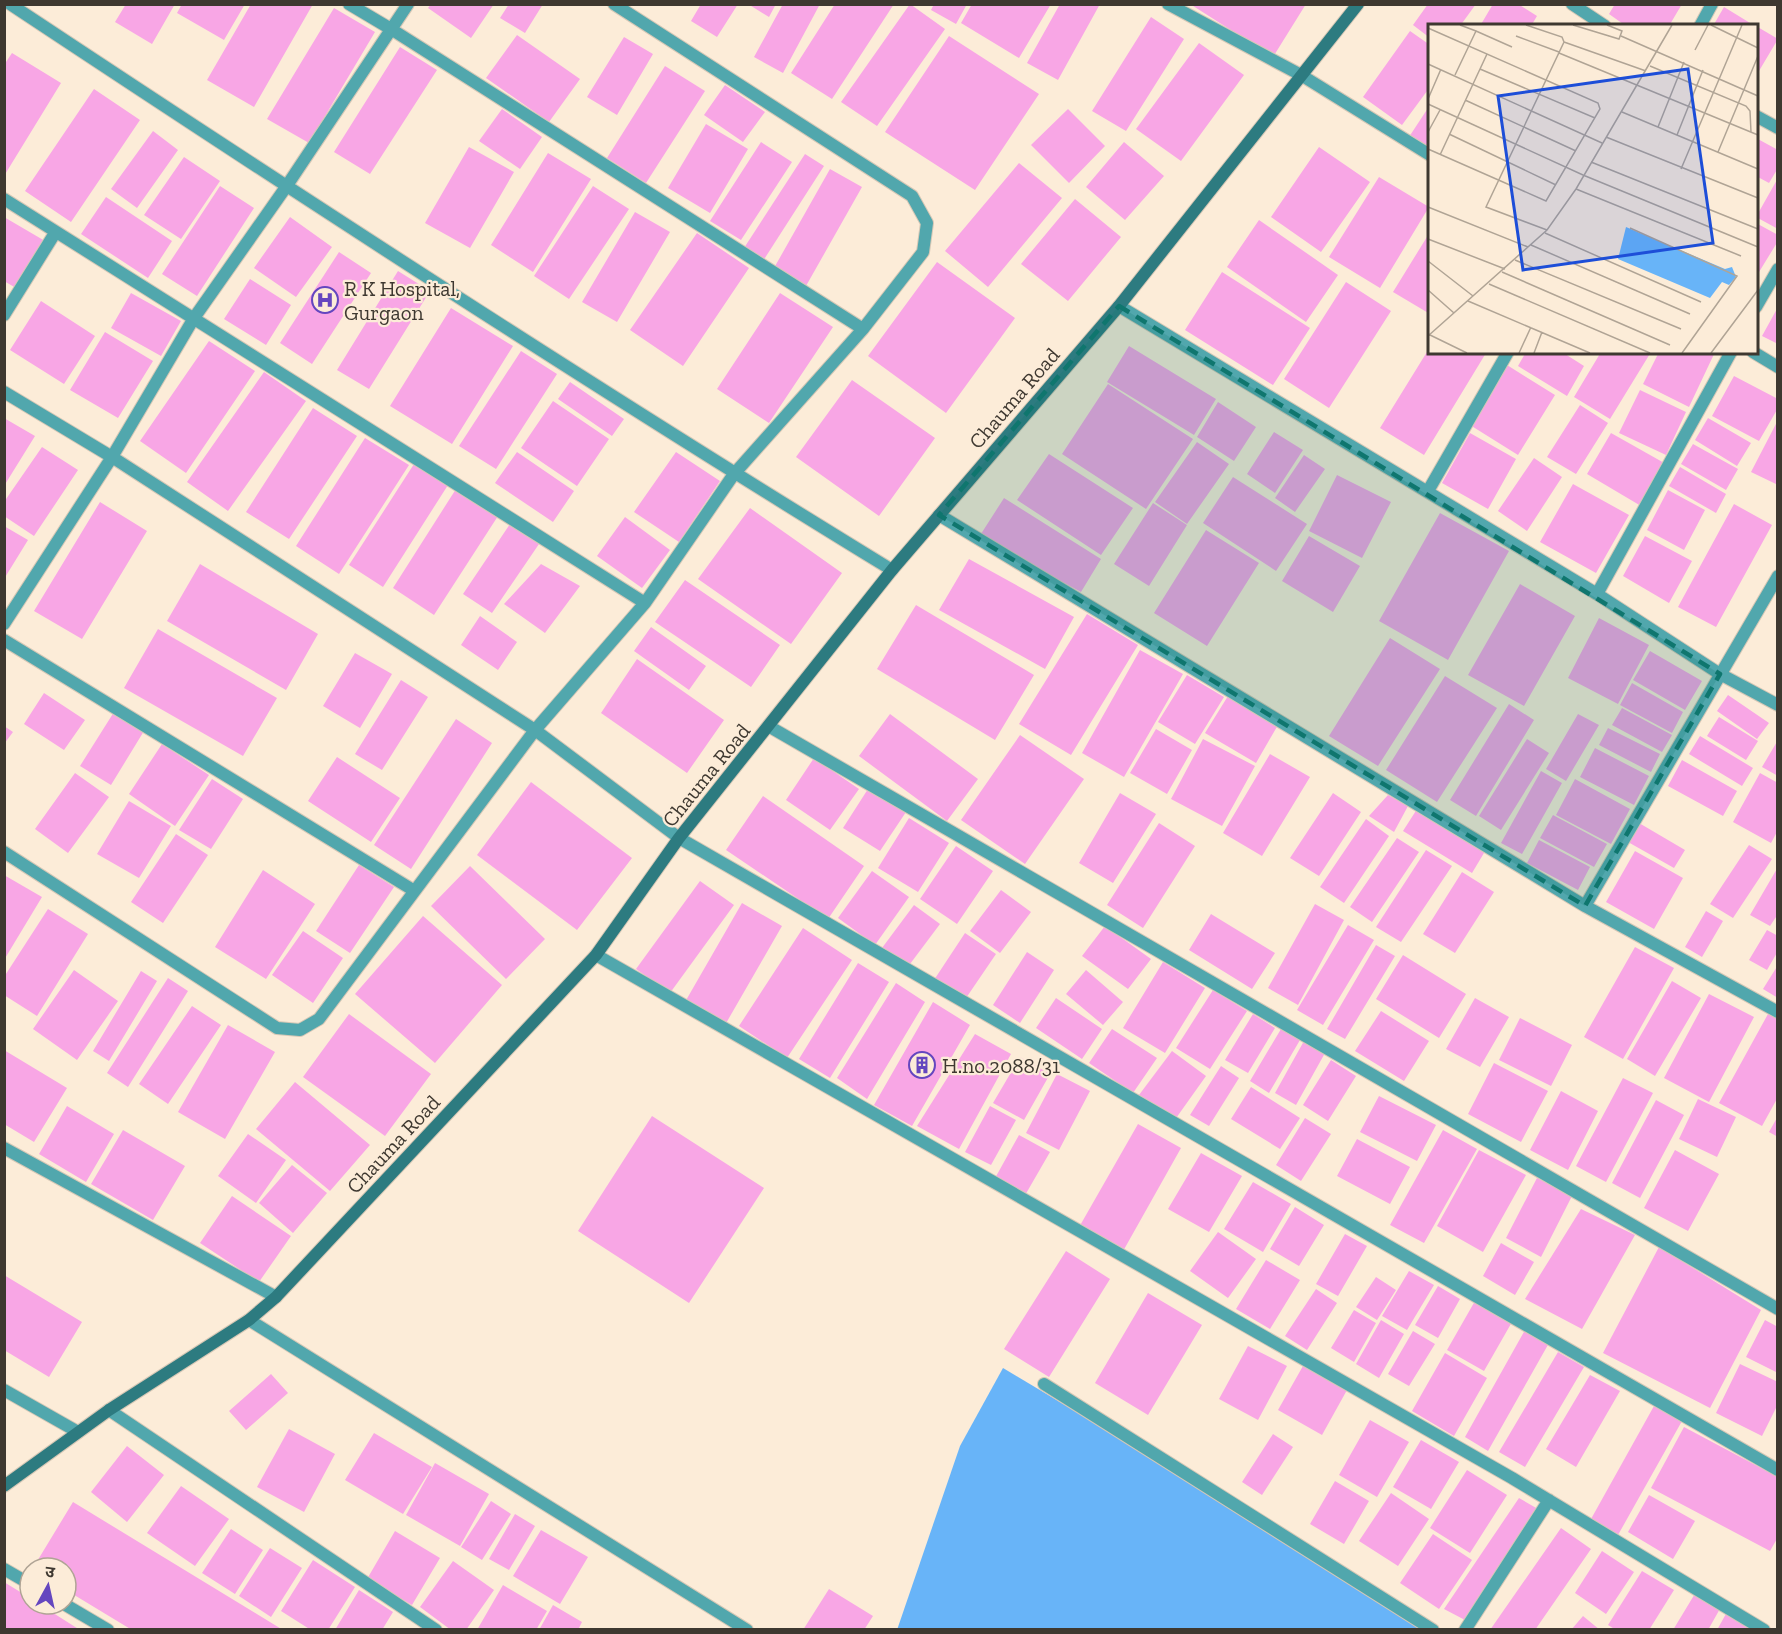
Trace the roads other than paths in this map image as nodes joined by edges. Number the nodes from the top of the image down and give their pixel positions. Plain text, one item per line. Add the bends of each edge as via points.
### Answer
1 (10, 4) edge
2 (349, 4) edge
3 (408, 4) edge
4 (614, 4) edge
5 (1168, 4) edge
6 (1358, 4) edge
7 (1572, 4) edge
8 (1712, 4) edge
9 (1602, 24) edge
10 (1701, 24) edge
11 (391, 29) junction
12 (1301, 75) junction
13 (1758, 117) edge
14 (1778, 128) edge
15 (1428, 154) edge
16 (286, 187) junction
17 (4, 199) edge
18 (56, 232) junction
19 (1778, 269) edge
20 (1758, 304) edge
21 (1119, 306) junction
22 (4, 315) edge
23 (194, 318) junction
24 (863, 329) junction
25 (1507, 354) edge
26 (1730, 354) edge
27 (1756, 354) edge
28 (1778, 368) edge
29 (4, 392) edge
30 (112, 457) junction
31 (734, 474) junction
32 (1428, 491) junction
33 (939, 515) junction
34 (892, 570) junction
35 (1778, 576) edge
36 (1597, 594) junction
37 (645, 603) junction
38 (4, 624) edge
39 (4, 640) edge
40 (1720, 674) junction
41 (1778, 705) edge
42 (770, 727) junction
43 (535, 730) junction
44 (680, 838) junction
45 (4, 852) edge
46 (413, 890) junction
47 (1585, 906) junction
48 (596, 955) junction
49 (1778, 1012) edge
50 (4, 1148) edge
51 (276, 1298) junction
52 (1778, 1309) edge
53 (249, 1320) junction
54 (1044, 1384) dead end
55 (4, 1390) edge
56 (109, 1410) junction
57 (78, 1432) junction
58 (1778, 1470) edge
59 (4, 1486) edge
60 (1548, 1500) junction
61 (4, 1569) edge
62 (18, 1577) edge
63 (78, 1612) edge
64 (108, 1629) edge
65 (436, 1629) edge
66 (747, 1629) edge
67 (1433, 1629) edge
68 (1465, 1629) edge
69 (1764, 1629) edge

1 - 16 street
2 - 11 street
3 - 11 street
4 - 24 street via 912,196 927,223 923,252
5 - 12 street
6 - 12 street, Chauma Road
7 - 9 street
8 - 10 street
11 - 16 street
11 - 24 street
12 - 15 street
12 - 21 street, Chauma Road
13 - 14 street
16 - 23 street
16 - 31 street
17 - 18 street
18 - 22 street
18 - 23 street
19 - 20 street
21 - 32 street
21 - 33 street, Chauma Road
23 - 30 street
23 - 37 street
24 - 31 street
25 - 32 street
26 - 36 street
27 - 28 street
29 - 30 street
30 - 38 street
30 - 43 street
31 - 34 street
31 - 37 street
32 - 36 street
33 - 34 street, Chauma Road
33 - 47 street
34 - 42 street, Chauma Road
35 - 40 street
36 - 40 street
37 - 43 street
39 - 46 street
40 - 41 street
40 - 47 street
42 - 44 street, Chauma Road
42 - 52 street
43 - 44 street
43 - 46 street
44 - 48 street, Chauma Road
44 - 58 street
45 - 46 street via 277,1028 300,1030 319,1019
47 - 49 street
48 - 51 street, Chauma Road
48 - 60 street
50 - 51 street
51 - 53 street, Chauma Road
53 - 56 street, Chauma Road
53 - 66 street
54 - 67 street
55 - 57 street
56 - 57 street, Chauma Road
56 - 65 street
57 - 59 street, Chauma Road
60 - 68 street
60 - 69 street
61 - 62 street
63 - 64 street

